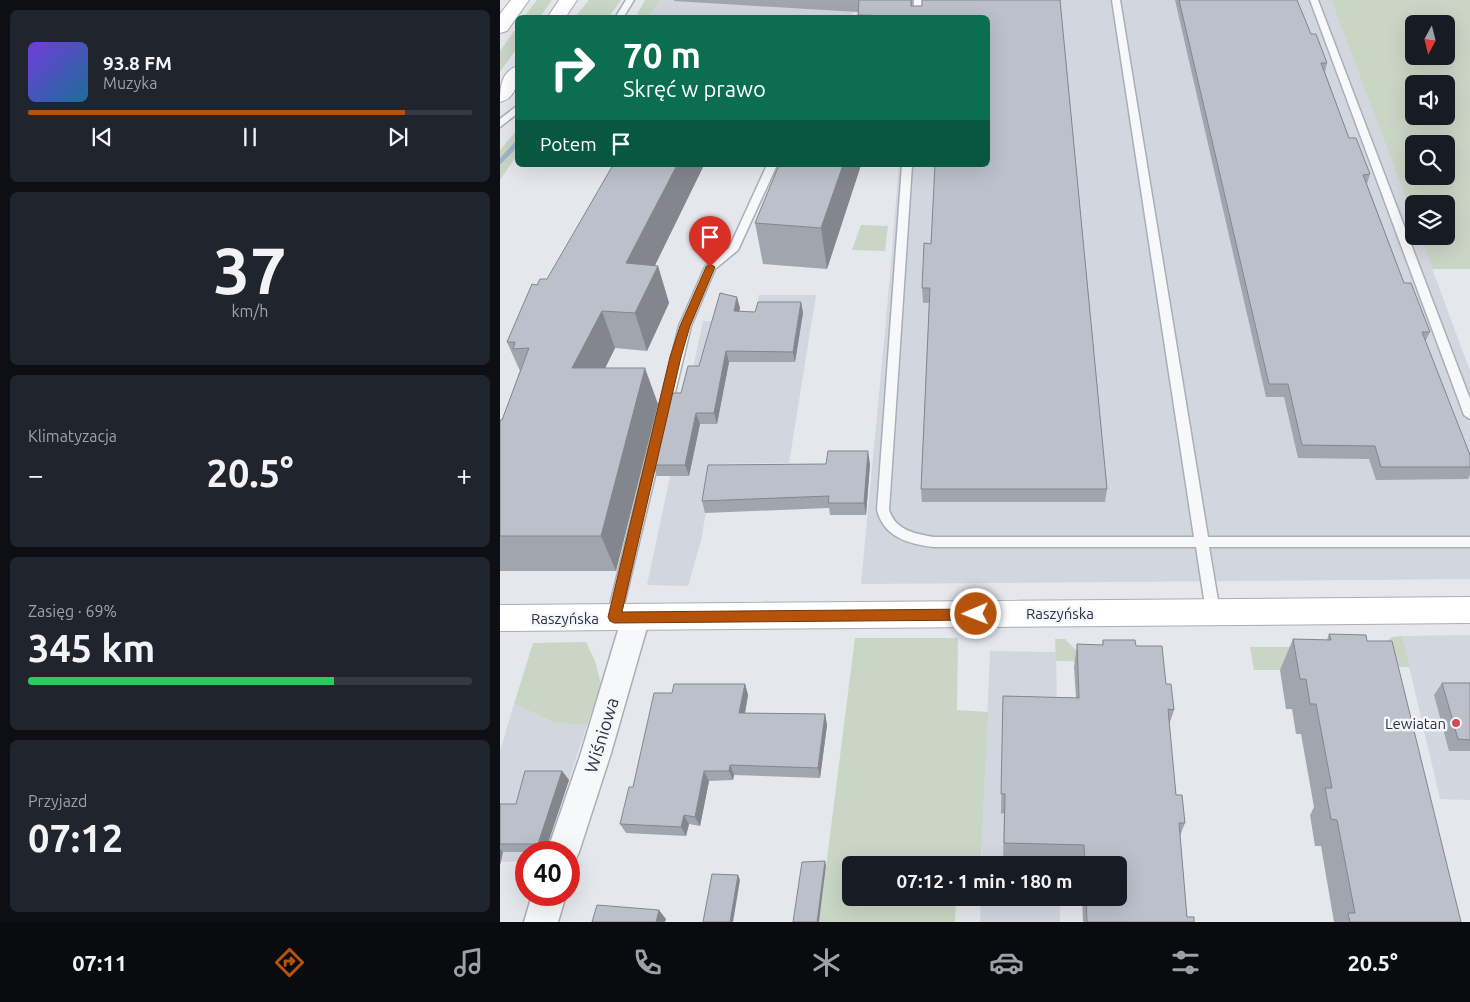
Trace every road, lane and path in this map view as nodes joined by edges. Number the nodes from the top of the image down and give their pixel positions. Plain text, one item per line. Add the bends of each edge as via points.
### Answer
1 (520, 0) edge
2 (568, 0) edge
3 (630, 0) edge
4 (918, 0) edge
5 (1116, 0) edge
6 (1314, 0) edge
7 (558, 15) edge
8 (621, 15) edge
9 (917, 15) edge
10 (500, 27) edge
11 (515, 76) edge
12 (500, 96) edge
13 (515, 111) edge
14 (500, 124) edge
15 (771, 167) edge
16 (907, 167) edge
17 (1470, 415) edge
18 (1470, 542) edge
19 (1202, 543) junction
20 (1470, 610) edge
21 (1213, 612) junction
22 (625, 617) junction
23 (500, 618) edge
24 (567, 841) edge
25 (545, 906) edge
26 (540, 922) edge

1 - 10 street
2 - 7 street
3 - 8 lane
4 - 9 lane
5 - 19 lane
6 - 17 lane
11 - 12 street
13 - 14 lane
15 - 22 lane via 733,250 710,267 685,326 676,357
16 - 19 lane via 884,510 887,522 908,537 934,542
18 - 19 lane
19 - 21 lane
20 - 21 street, Raszyńska
21 - 22 street, Raszyńska
22 - 23 street, Raszyńska
22 - 24 street, Wiśniowa via 596,753
25 - 26 street

